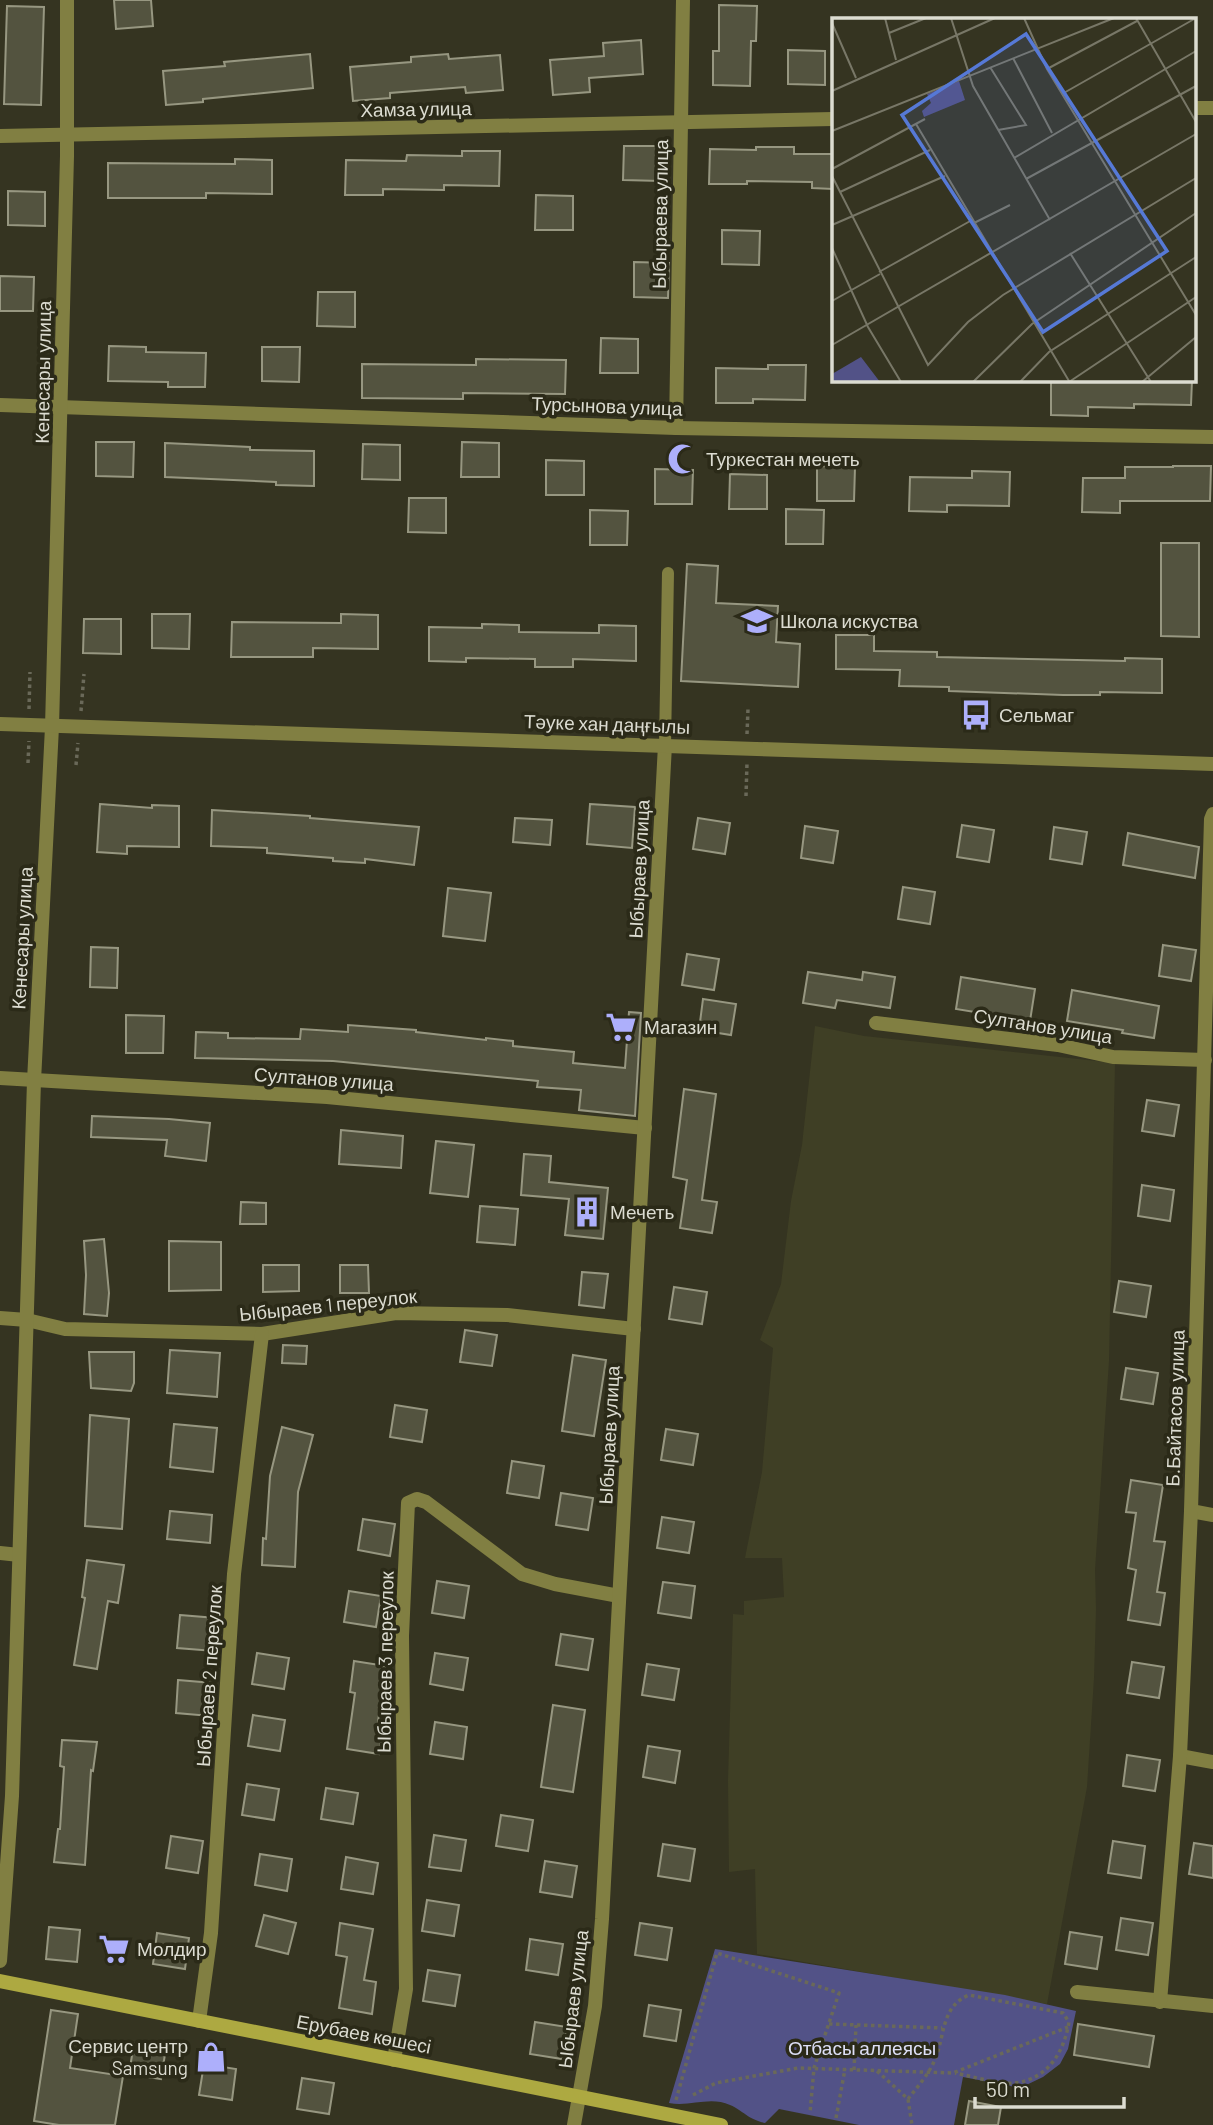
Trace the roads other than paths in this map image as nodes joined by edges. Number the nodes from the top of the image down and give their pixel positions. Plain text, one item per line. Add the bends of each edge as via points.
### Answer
1 (67, 0) edge
2 (683, 0) edge
3 (832, 119) edge
4 (681, 123) junction
5 (0, 136) edge
6 (67, 136) junction
7 (0, 405) edge
8 (61, 408) junction
9 (676, 428) junction
10 (1213, 437) edge
11 (668, 572) dead end
12 (0, 724) edge
13 (52, 727) junction
14 (665, 745) junction
15 (1213, 764) edge
16 (1213, 814) edge
17 (876, 1023) dead end
18 (1205, 1060) junction
19 (0, 1079) edge
20 (34, 1081) junction
21 (1209, 1092) edge
22 (645, 1128) junction
23 (0, 1318) edge
24 (27, 1320) junction
25 (634, 1329) junction
26 (262, 1334) junction
27 (1191, 1511) junction
28 (1213, 1515) edge
29 (0, 1553) edge
30 (19, 1555) junction
31 (619, 1596) junction
32 (1180, 1756) junction
33 (1213, 1762) edge
34 (6, 1796) edge
35 (0, 1961) edge
36 (0, 1981) edge
37 (1077, 1992) dead end
38 (1160, 2003) junction
39 (1213, 2006) edge
40 (199, 2021) junction
41 (394, 2060) junction
42 (579, 2097) junction
43 (574, 2125) edge
44 (721, 2125) edge

1 - 6 street, Кенесары улица
2 - 4 street, Ыбыраева улица
3 - 4 street, Хамза улица
4 - 6 street, Хамза улица
4 - 9 street, Ыбыраева улица
5 - 6 street, Хамза улица
6 - 8 street, Кенесары улица
7 - 8 street, Турсынова улица
8 - 9 street, Турсынова улица
8 - 13 street, Кенесары улица
9 - 10 street, Турсынова улица
11 - 14 lane
12 - 13 street, Тәуке хан даңғылы
13 - 14 street, Тәуке хан даңғылы
13 - 20 street, Кенесары улица
14 - 15 street, Тәуке хан даңғылы
14 - 22 street, Ыбыраев улица
16 - 18 street, Б.Байтасов улица
17 - 18 street, Султанов улица via 1058,1045 1113,1057
18 - 21 street, Б.Байтасов улица
19 - 20 street, Султанов улица
20 - 22 street, Султанов улица via 327,1097
20 - 24 street, Кенесары улица
21 - 27 street, Б.Байтасов улица
22 - 25 street, Ыбыраев улица
23 - 24 street, Ыбыраев 1 переулок
24 - 26 street, Ыбыраев 1 переулок via 65,1329
24 - 30 street, Кенесары улица
25 - 26 street, Ыбыраев 1 переулок via 507,1315 396,1313
25 - 31 street, Ыбыраев улица
26 - 40 street, Ыбыраев 2 переулок via 234,1574 211,1933
27 - 28 street
27 - 32 street, Б.Байтасов улица
29 - 30 street
30 - 34 street, Кенесары улица
31 - 41 street, Ыбыраев 3 переулок via 522,1574 426,1502 408,1503 402,1636 406,1989
31 - 42 street, Ыбыраев улица via 602,1919 595,2006
32 - 33 street
32 - 38 street, Б.Байтасов улица
34 - 35 street, Кенесары улица
36 - 40 main road, Ерубаев көшесі
37 - 38 street
38 - 39 street
40 - 41 main road, Ерубаев көшесі
41 - 42 main road, Ерубаев көшесі
42 - 43 street, Ыбыраев улица
42 - 44 main road, Ерубаев көшесі

